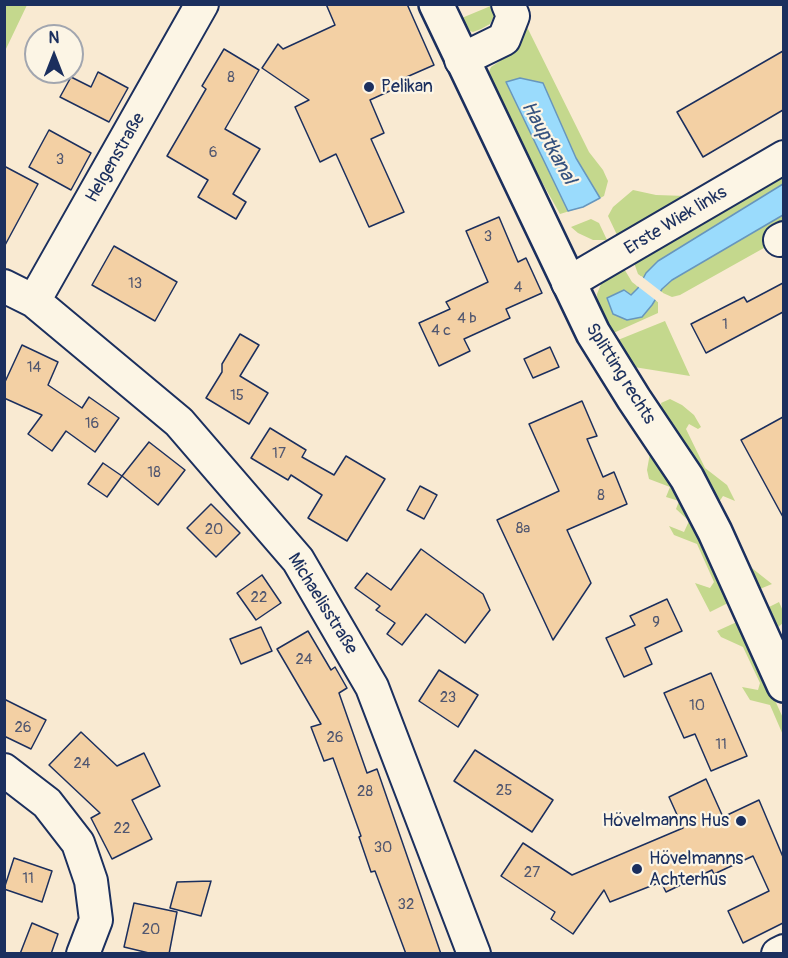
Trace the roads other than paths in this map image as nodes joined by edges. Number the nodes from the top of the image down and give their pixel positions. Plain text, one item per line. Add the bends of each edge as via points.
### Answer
1 (436, 4) edge
2 (508, 4) edge
3 (200, 10) edge
4 (461, 60) junction
5 (783, 157) edge
6 (568, 283) junction
7 (4, 286) edge
8 (34, 301) junction
9 (783, 685) edge
10 (4, 770) edge
11 (783, 951) edge
12 (83, 954) edge
13 (474, 954) edge
14 (778, 954) edge

1 - 4 main road, Splitting rechts
2 - 4 street via 513,16 504,39
3 - 8 street, Helgenstraße
4 - 6 main road, Splitting rechts
5 - 6 street, Erste Wiek links
6 - 9 main road, Splitting rechts via 593,333 687,478 716,532
7 - 8 street, Michaelisstraße
8 - 13 street, Michaelisstraße via 179,422 298,560 372,687
10 - 12 street via 47,804 78,843 91,881 96,920
11 - 14 street

